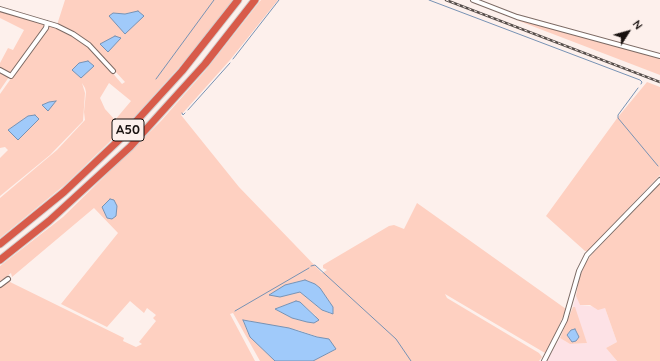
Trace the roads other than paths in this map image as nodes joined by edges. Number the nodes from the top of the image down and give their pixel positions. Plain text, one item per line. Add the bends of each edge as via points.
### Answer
1 (238, 0) edge
2 (255, 0) edge
3 (473, 0) edge
4 (0, 9) edge
5 (47, 23) junction
6 (660, 56) edge
7 (0, 70) edge
8 (113, 71) dead end
9 (660, 180) edge
10 (0, 244) edge
11 (0, 260) edge
12 (8, 279) dead end
13 (0, 285) edge
14 (544, 361) edge

1 - 10 highway, A50 via 182,71 124,134 64,192
2 - 11 highway, A50 via 205,64 135,142 61,211
3 - 6 street via 517,17
4 - 5 street
5 - 7 street via 11,76
5 - 8 street via 83,41
9 - 14 street via 587,255 579,271 565,320
12 - 13 street

